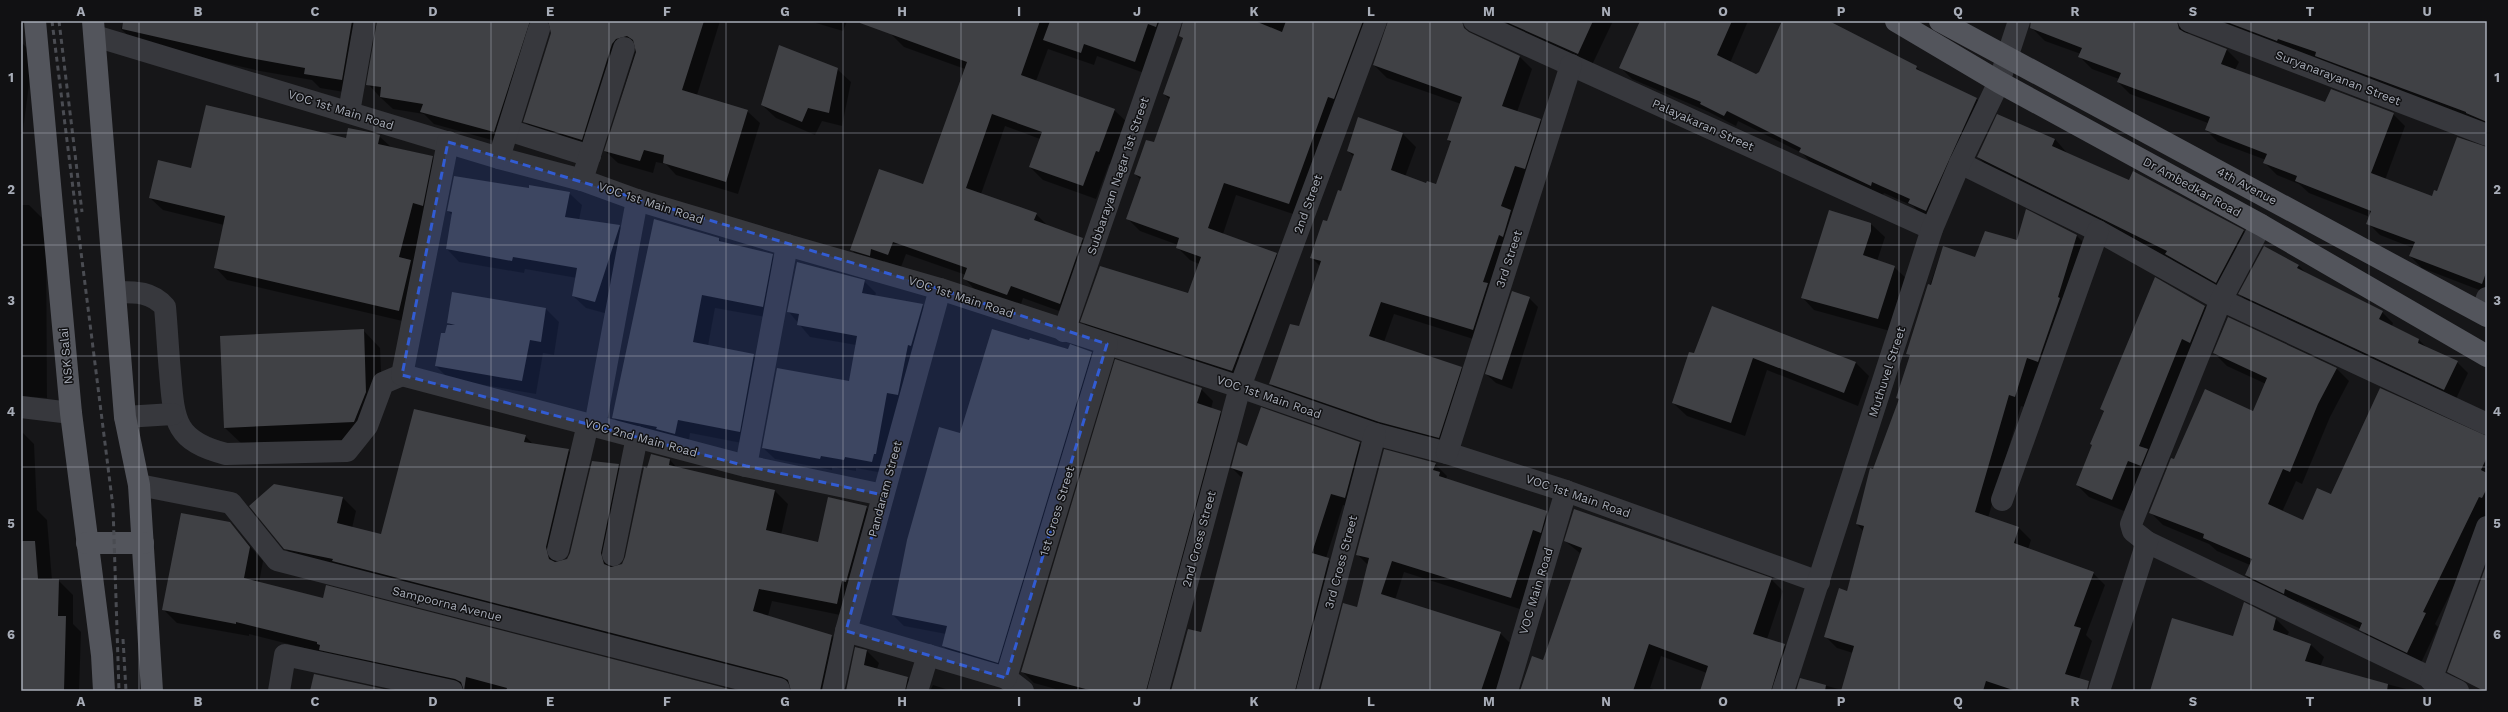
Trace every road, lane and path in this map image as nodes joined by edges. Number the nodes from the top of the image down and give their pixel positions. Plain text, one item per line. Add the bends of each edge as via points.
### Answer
1 (36, 21) edge
2 (365, 21) edge
3 (1171, 21) edge
4 (1376, 21) edge
5 (1474, 21) edge
6 (1896, 21) edge
7 (1940, 21) edge
8 (2019, 21) edge
9 (2189, 21) edge
10 (94, 28) edge
11 (539, 30) dead end
12 (624, 48) dead end
13 (2006, 58) junction
14 (1571, 65) junction
15 (1999, 82) junction
16 (349, 112) junction
17 (508, 130) junction
18 (2487, 135) edge
19 (448, 142) junction
20 (590, 156) junction
21 (499, 158) junction
22 (1960, 163) junction
23 (582, 180) junction
24 (637, 200) junction
25 (2261, 225) junction
26 (1932, 229) junction
27 (2098, 231) junction
28 (787, 245) junction
29 (940, 289) junction
30 (115, 292) junction
31 (2221, 300) junction
32 (2485, 309) edge
33 (1064, 330) junction
34 (1107, 344) junction
35 (2487, 356) edge
36 (402, 375) junction
37 (1240, 387) junction
38 (21, 407) edge
39 (70, 414) junction
40 (173, 414) junction
41 (125, 417) junction
42 (2487, 424) edge
43 (591, 425) junction
44 (1376, 434) junction
45 (637, 437) junction
46 (1447, 453) junction
47 (746, 466) junction
48 (139, 485) junction
49 (1566, 491) junction
50 (883, 495) junction
51 (2002, 500) dead end
52 (2487, 527) edge
53 (2147, 542) junction
54 (87, 543) junction
55 (143, 543) junction
56 (558, 550) dead end
57 (613, 555) dead end
58 (1819, 582) junction
59 (846, 631) junction
60 (928, 655) junction
61 (2431, 680) junction
62 (1015, 685) edge
63 (779, 688) dead end
64 (104, 691) edge
65 (152, 691) edge
66 (279, 691) edge
67 (452, 691) edge
68 (833, 691) edge
69 (917, 691) edge
70 (1158, 691) edge
71 (1307, 691) edge
72 (1506, 691) edge
73 (1783, 691) edge
74 (2099, 691) edge
75 (2458, 691) edge

1 - 39 main road, NSK Salai
2 - 16 street
3 - 33 street, Subbarayan Nagar 1st Street
4 - 37 street, 2nd Street
5 - 14 street, Palayakaran Street
6 - 15 main road, Dr Ambedkar Road
7 - 13 main road
8 - 13 street, Muthuvel Street
9 - 18 street, Suryanarayanan Street
10 - 16 street, VOC 1st Main Road
10 - 30 main road
11 - 17 street
12 - 20 street
13 - 15 street, Muthuvel Street
13 - 32 main road, 4th Avenue
14 - 26 street, Palayakaran Street
14 - 46 street, 3rd Street
15 - 22 street, Muthuvel Street
15 - 25 main road, Dr Ambedkar Road
16 - 19 street, VOC 1st Main Road
17 - 20 street
17 - 21 street
19 - 21 street, VOC 1st Main Road
19 - 36 street
20 - 23 street
21 - 23 street, VOC 1st Main Road
22 - 26 street, Muthuvel Street
22 - 27 street
23 - 24 street, VOC 1st Main Road
24 - 28 street, VOC 1st Main Road
24 - 43 street
25 - 31 street
25 - 35 main road, Dr Ambedkar Road
26 - 58 street, Muthuvel Street
27 - 31 street
27 - 51 street
28 - 29 street, VOC 1st Main Road
28 - 47 street
29 - 33 street, VOC 1st Main Road
29 - 50 street, Pandaram Street
30 - 40 street via 148,294 158,299 165,307
30 - 41 main road
31 - 42 street
31 - 53 street via 2131,524 2134,531
33 - 34 street, VOC 1st Main Road
34 - 37 street, VOC 1st Main Road
34 - 62 street, 1st Cross Street
36 - 40 street via 383,383 367,426 347,451 226,454 200,446 188,436
36 - 43 street, VOC 2nd Main Road
37 - 44 street, VOC 1st Main Road
37 - 70 street, 2nd Cross Street
38 - 39 street
39 - 54 main road, NSK Salai
40 - 41 street
41 - 48 main road
43 - 45 street, VOC 2nd Main Road
43 - 56 street
44 - 46 street, VOC 1st Main Road
44 - 71 street, 3rd Cross Street
45 - 47 street, VOC 2nd Main Road
45 - 57 street
46 - 49 street, VOC 1st Main Road
47 - 50 street, VOC 2nd Main Road
48 - 55 main road
48 - 63 street, Sampoorna Avenue via 231,503 277,560
49 - 58 street, VOC 1st Main Road
49 - 72 street, VOC Main Road
50 - 59 street, Pandaram Street
52 - 61 street
53 - 61 street
53 - 74 street
54 - 55 main road
54 - 64 main road, NSK Salai via 102,655
55 - 65 main road
58 - 73 street, Muthuvel Street
59 - 60 street
59 - 68 street, Pandaram Street
60 - 62 street
60 - 69 street
61 - 75 street
66 - 67 street via 286,655

